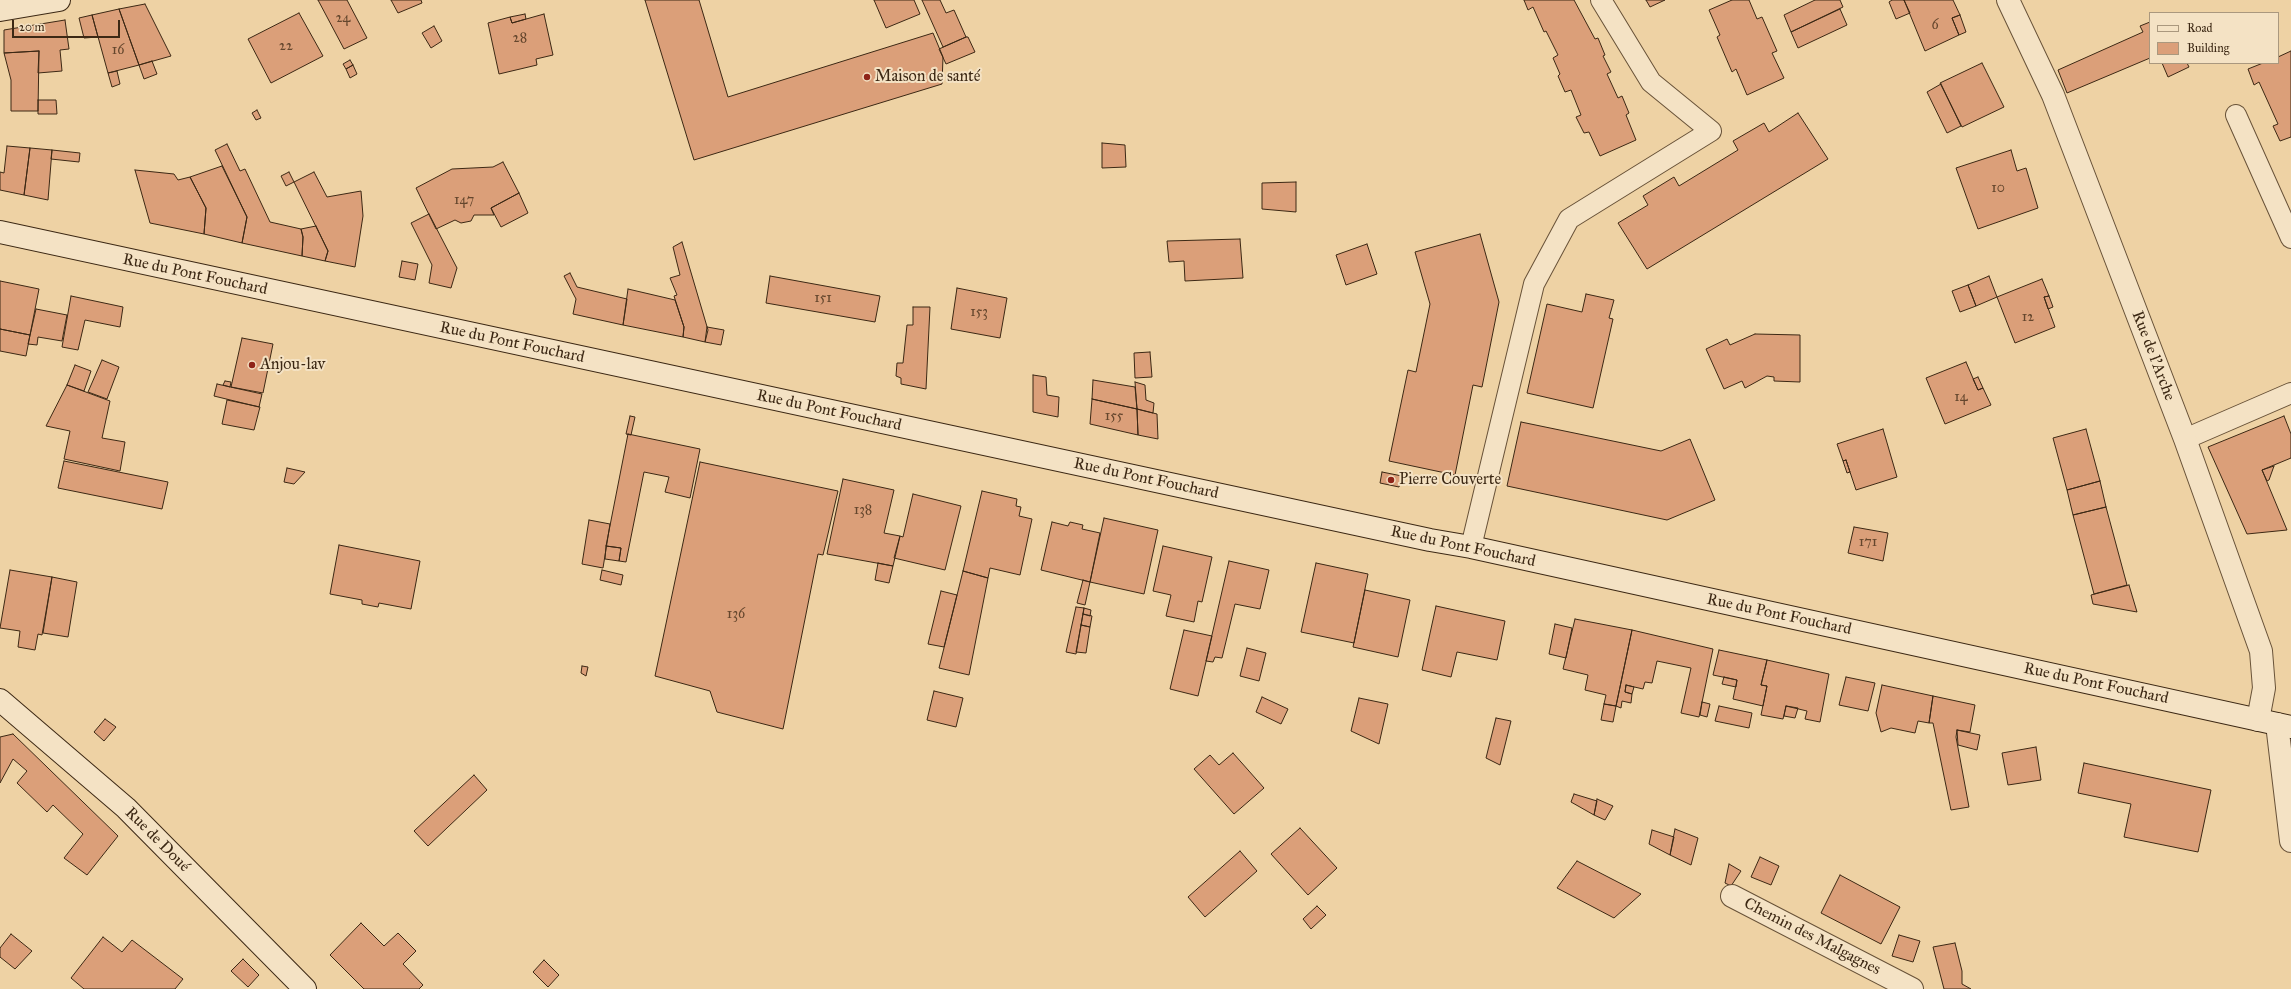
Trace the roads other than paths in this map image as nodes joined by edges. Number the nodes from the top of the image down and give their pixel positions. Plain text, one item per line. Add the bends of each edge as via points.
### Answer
1 (59, 0) edge
2 (1601, 0) edge
3 (2008, 0) edge
4 (0, 10) edge
5 (2236, 115) dead end
6 (0, 232) edge
7 (2291, 238) edge
8 (2291, 393) edge
9 (2185, 439) junction
10 (1470, 547) junction
11 (0, 700) edge
12 (2276, 724) edge
13 (2291, 841) edge
14 (1732, 896) dead end
15 (305, 989) edge
16 (1912, 989) edge

1 - 4 main road
2 - 10 lane via 1651,82 1711,130 1569,219 1534,284
3 - 9 main road, Rue de l'Arche via 2053,95
5 - 7 lane
6 - 10 main road, Rue du Pont Fouchard via 1422,539
8 - 9 lane
9 - 12 main road, Rue de l'Arche via 2261,651 2264,688
10 - 12 main road, Rue du Pont Fouchard
11 - 15 main road, Rue de Doué via 126,808
12 - 13 main road, Rue de l'Arche
14 - 16 main road, Chemin des Malgagnes

